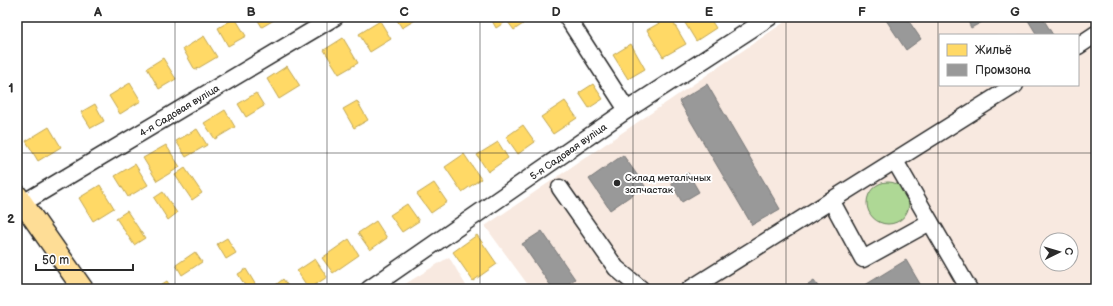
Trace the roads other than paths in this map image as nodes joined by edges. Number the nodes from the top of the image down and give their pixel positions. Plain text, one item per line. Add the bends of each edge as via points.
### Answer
1 (335, 17) edge
2 (568, 17) edge
3 (770, 17) edge
4 (1096, 34) edge
5 (1079, 45) edge
6 (1013, 86) edge
7 (627, 110) junction
8 (895, 160) junction
9 (560, 188) dead end
10 (20, 199) edge
11 (831, 200) junction
12 (930, 222) junction
13 (694, 288) edge
14 (83, 289) edge
15 (369, 289) edge
16 (641, 289) edge
17 (968, 289) edge

1 - 10 street, 4-я Садовая вуліца
2 - 7 street
3 - 7 street, 5-я Садовая вуліца
4 - 5 street
6 - 8 street
7 - 15 street, 5-я Садовая вуліца
8 - 11 street
8 - 12 street
9 - 16 street via 616,268
10 - 14 main road
11 - 12 street via 863,259
11 - 13 street
12 - 17 street

